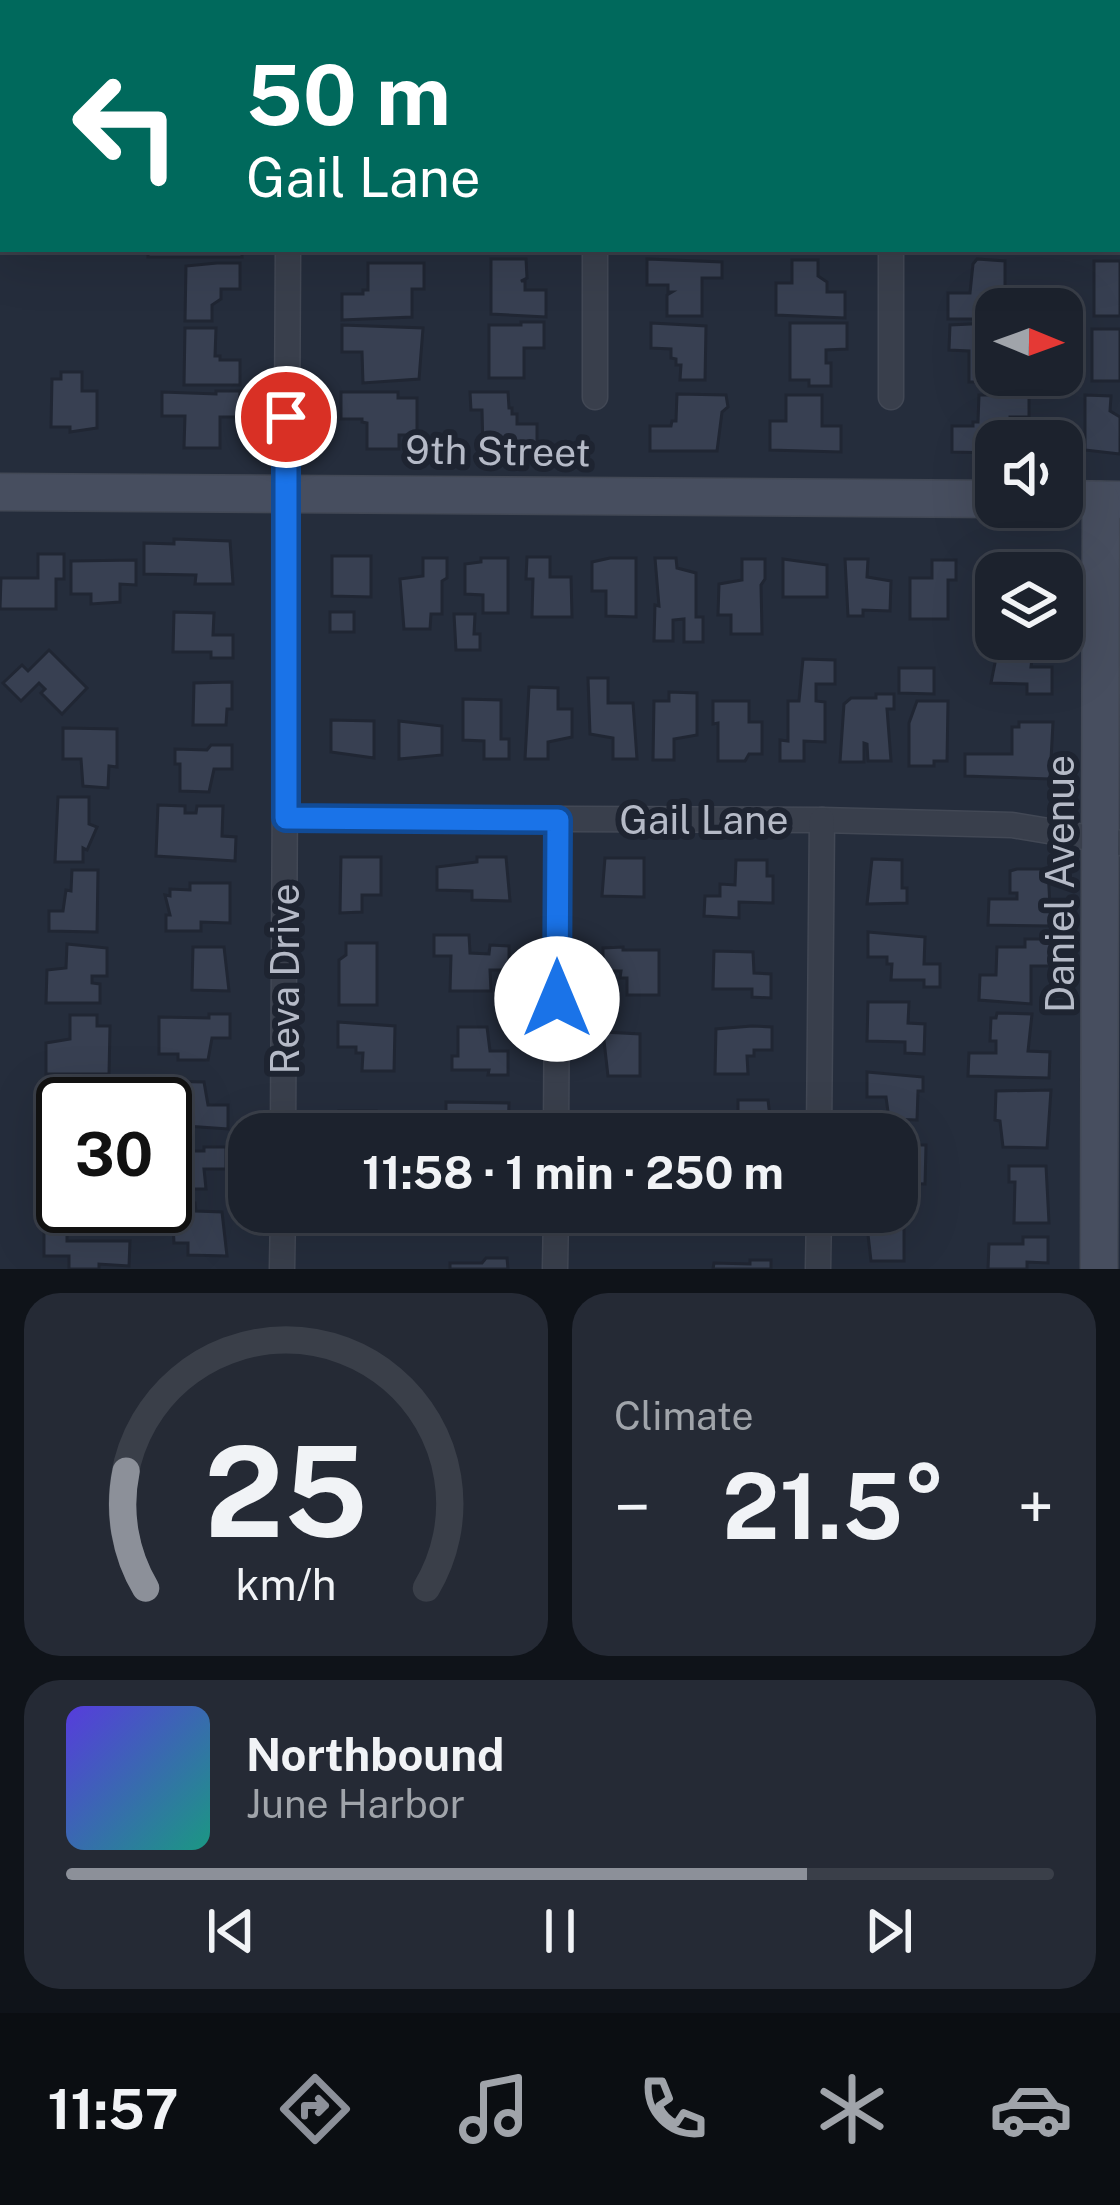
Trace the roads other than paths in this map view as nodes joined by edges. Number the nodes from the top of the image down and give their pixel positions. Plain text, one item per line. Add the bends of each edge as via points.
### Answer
1 (288, 252) edge
2 (595, 252) edge
3 (891, 252) edge
4 (891, 397) dead end
5 (595, 398) dead end
6 (286, 491) junction
7 (0, 492) edge
8 (975, 499) edge
9 (1111, 500) edge
10 (286, 818) junction
11 (558, 820) junction
12 (823, 820) junction
13 (1111, 842) edge
14 (284, 1113) edge
15 (556, 1113) edge
16 (819, 1113) edge
17 (1110, 1148) edge
18 (283, 1233) edge
19 (556, 1233) edge
20 (819, 1233) edge
21 (282, 1269) edge
22 (555, 1269) edge
23 (818, 1269) edge
24 (1099, 1269) edge

1 - 6 street, Reva Drive
2 - 5 street
3 - 4 street
6 - 7 street, 9th Street
6 - 8 street, 9th Street
6 - 10 street, Reva Drive
9 - 13 street, Daniel Avenue
10 - 11 street, Gail Lane
10 - 14 street, Reva Drive
11 - 12 street, Gail Lane
11 - 15 street
12 - 13 street, Gail Lane via 1012,825
12 - 16 street
13 - 17 street, Daniel Avenue
17 - 24 street, Daniel Avenue
18 - 21 street
19 - 22 street
20 - 23 street

